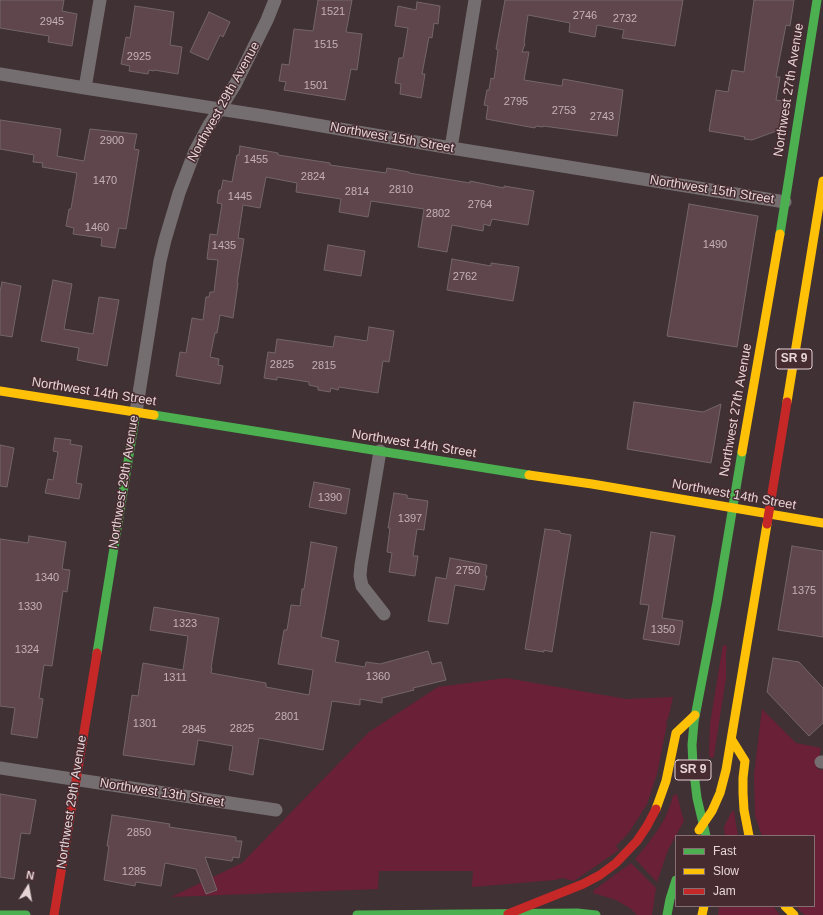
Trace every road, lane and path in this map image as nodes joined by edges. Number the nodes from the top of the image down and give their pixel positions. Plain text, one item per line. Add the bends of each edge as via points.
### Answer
1 (100, 0) edge
2 (275, 0) edge
3 (475, 0) edge
4 (816, 0) edge
5 (0, 74) edge
6 (85, 88) junction
7 (220, 109) junction
8 (451, 148) junction
9 (823, 182) edge
10 (785, 202) junction
11 (0, 391) edge
12 (136, 412) junction
13 (380, 451) junction
14 (732, 508) junction
15 (768, 514) junction
16 (823, 523) edge
17 (384, 614) dead end
18 (696, 715) junction
19 (732, 740) junction
20 (0, 768) edge
21 (76, 780) junction
22 (276, 810) dead end
23 (703, 824) junction
24 (697, 835) edge
25 (706, 835) edge
26 (749, 835) edge
27 (675, 883) edge
28 (786, 907) edge
29 (508, 914) junction
30 (0, 915) edge
31 (26, 915) edge
32 (54, 915) edge
33 (357, 915) edge
34 (596, 915) edge
35 (667, 915) edge
36 (794, 915) edge

1 - 6 street
2 - 7 street, Northwest 29th Avenue via 234,86
3 - 8 street
4 - 10 main road, Northwest 27th Avenue / SR 9
5 - 6 street, Northwest 15th Street
6 - 7 street, Northwest 15th Street
7 - 8 street, Northwest 15th Street
7 - 12 street, Northwest 29th Avenue via 195,151 172,214 157,277
8 - 10 street, Northwest 15th Street
9 - 15 main road, SR 9
10 - 14 main road, Northwest 27th Avenue / SR 9
11 - 12 main road, Northwest 14th Street
12 - 13 main road, Northwest 14th Street
12 - 21 main road, Northwest 29th Avenue
13 - 14 main road, Northwest 14th Street
13 - 17 street via 360,576 362,586
14 - 15 main road, Northwest 14th Street
14 - 18 main road, Northwest 27th Avenue / SR 9
15 - 16 main road, Northwest 14th Street
15 - 19 main road, SR 9
18 - 23 main road, Northwest 27th Avenue / SR 9 via 692,746 693,765
18 - 29 main road via 676,733 666,781 655,812 626,854 600,875 583,884
19 - 23 main road, SR 9 via 720,793
19 - 26 main road via 745,761 743,793
20 - 21 street, Northwest 13th Street
21 - 22 street, Northwest 13th Street
21 - 32 main road, Northwest 29th Avenue
23 - 24 main road, SR 9
23 - 25 main road, Northwest 27th Avenue / SR 9
27 - 35 main road
28 - 36 main road
29 - 33 main road
29 - 34 main road
30 - 31 main road

